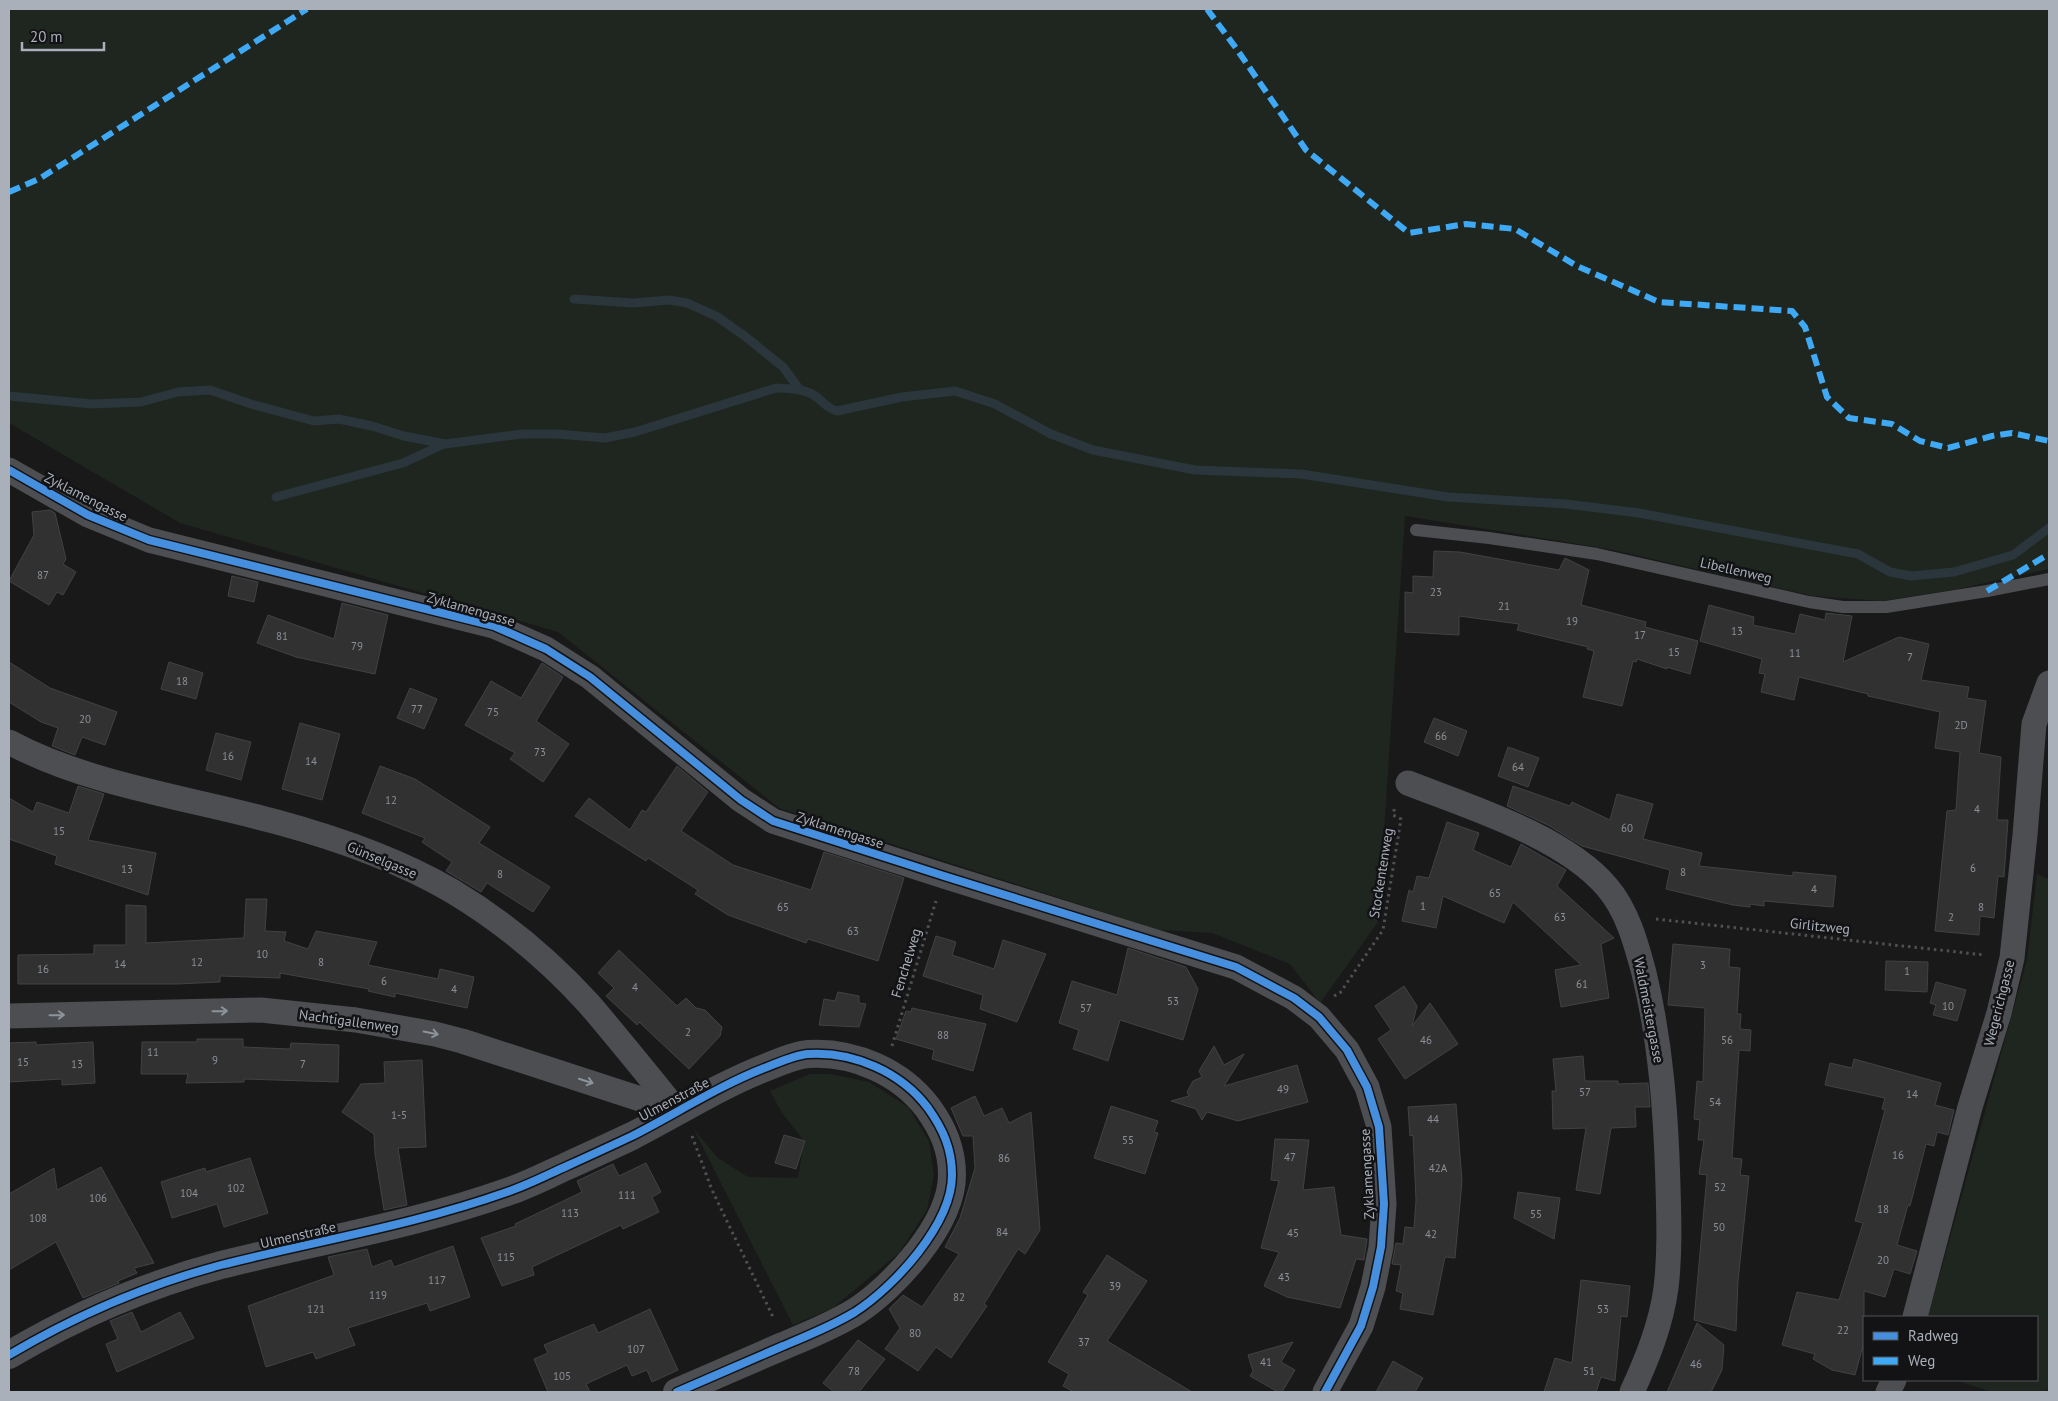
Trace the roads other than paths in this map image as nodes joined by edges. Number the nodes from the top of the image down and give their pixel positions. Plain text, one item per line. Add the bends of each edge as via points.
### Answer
1 (9, 470) edge
2 (1416, 530) dead end
3 (2049, 579) edge
4 (2049, 683) edge
5 (9, 742) edge
6 (1402, 792) road end
7 (9, 1016) edge
8 (679, 1109) junction
9 (1915, 1316) edge
10 (9, 1355) edge
11 (677, 1392) edge
12 (1325, 1392) edge
13 (1632, 1392) edge

1 - 12 street, Zyklamengasse via 88,515 149,540 494,626 524,638 590,677 762,814 795,829 1236,967 1294,998 1319,1017 1347,1050 1367,1087 1379,1127 1384,1204 1381,1247 1373,1287 1361,1326
2 - 3 lane, Libellenweg via 1597,554 1843,607 1886,607
4 - 9 street, Wegerichgasse via 2034,724 2012,958
5 - 8 street, Günselgasse via 68,767 129,786 277,822 335,840 399,865 452,891 547,963 588,1004
6 - 13 street, Waldmeistergasse via 1493,816 1547,841 1585,864 1608,888 1625,915 1639,955 1658,1042 1667,1133 1669,1217 1666,1289 1652,1348
7 -> 8 street, Nachtigallenweg via 262,1010 356,1020 462,1041
8 - 10 street, Ulmenstraße via 633,1135 506,1193 404,1223 171,1280 48,1332
8 - 11 street, Ulmenstraße via 776,1063 806,1054 845,1056 885,1070 921,1098 941,1126 950,1154 952,1179 944,1207 930,1236 914,1258 888,1286 855,1312

